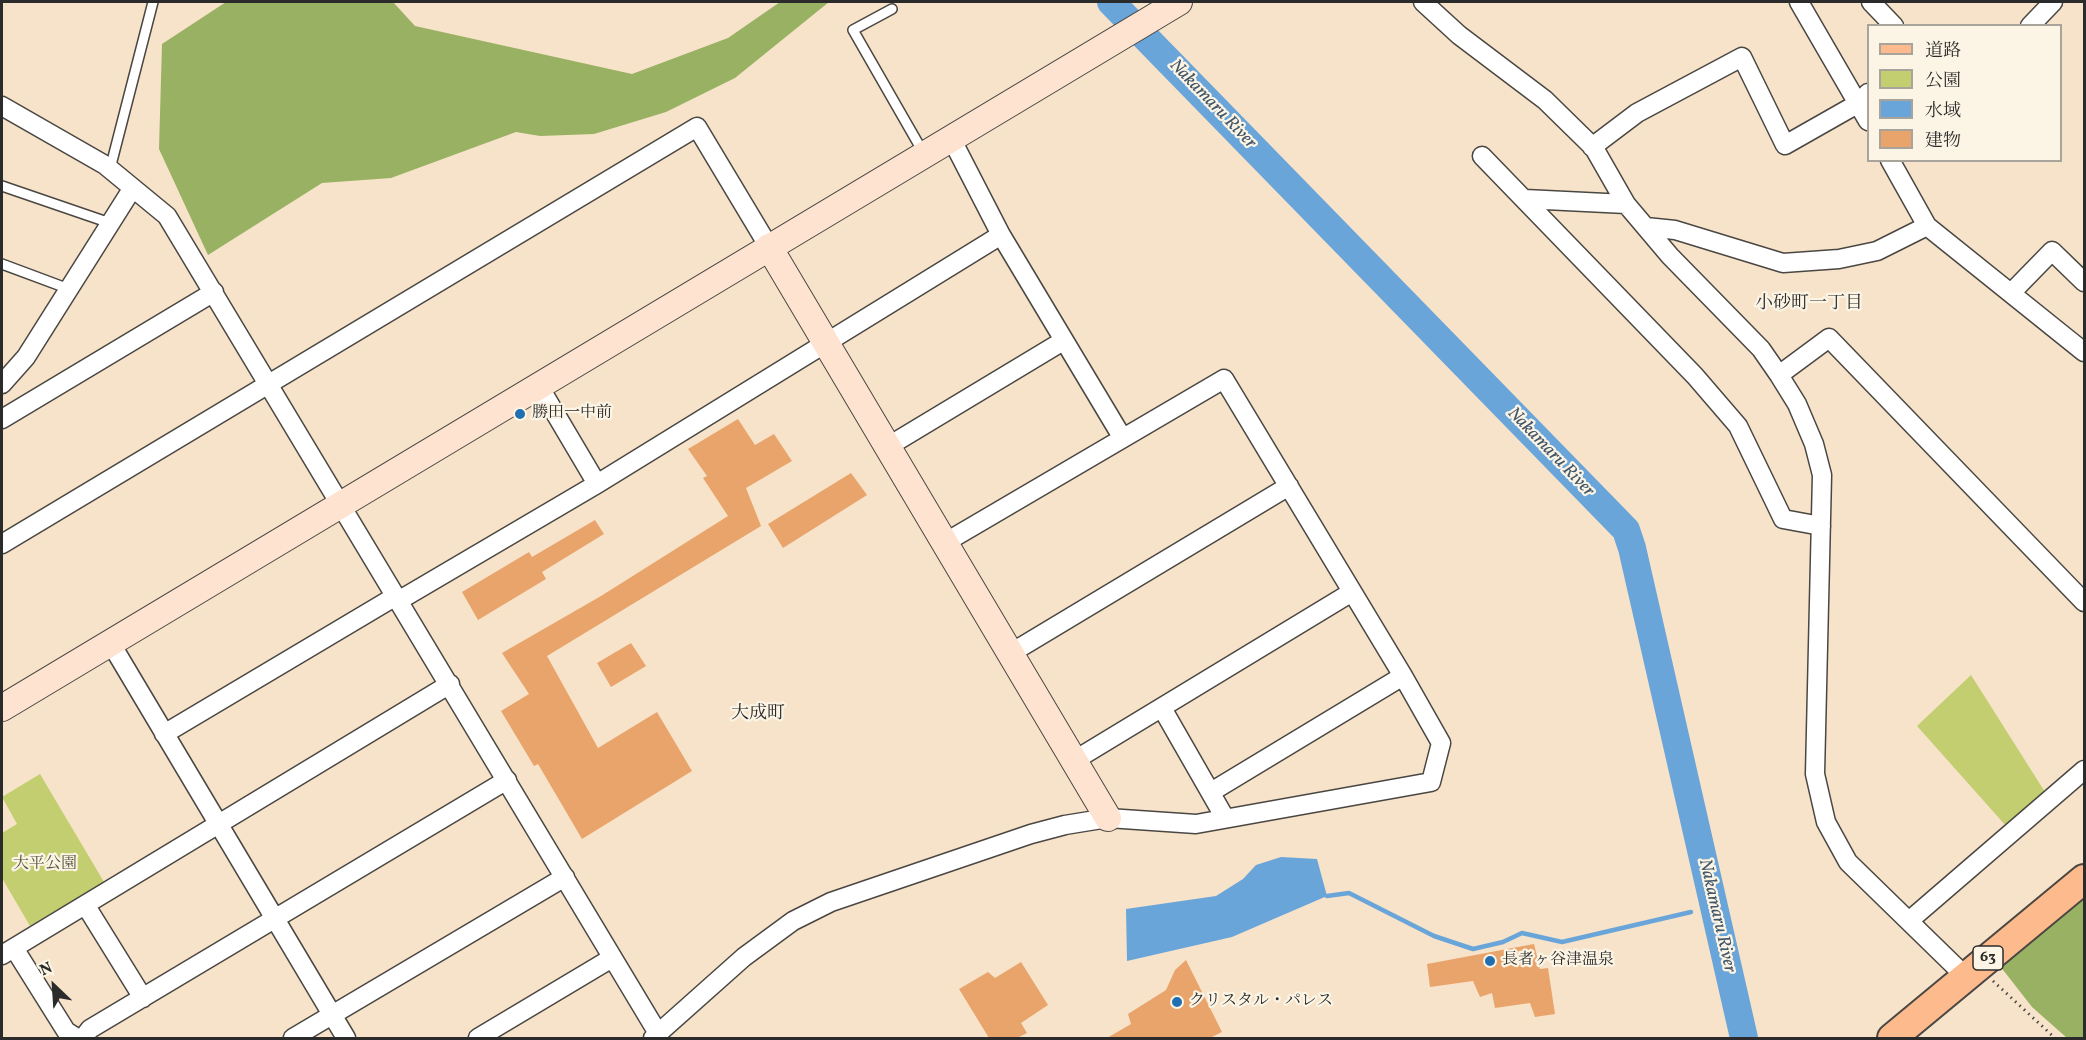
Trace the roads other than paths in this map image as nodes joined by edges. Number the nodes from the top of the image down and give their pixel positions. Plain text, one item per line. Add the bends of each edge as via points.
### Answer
1 (153, 2) edge
2 (1423, 2) edge
3 (1871, 2) edge
4 (2053, 2) edge
5 (1801, 3) edge
6 (1172, 6) edge
7 (892, 9) dead end
8 (1892, 24) edge
9 (2032, 24) edge
10 (1864, 98) edge
11 (2, 106) edge
12 (951, 138) junction
13 (1592, 147) junction
14 (924, 154) junction
15 (1482, 156) dead end
16 (1893, 162) edge
17 (110, 169) junction
18 (2, 186) edge
19 (132, 189) junction
20 (1525, 199) junction
21 (1626, 204) junction
22 (110, 223) junction
23 (1927, 226) junction
24 (1646, 227) junction
25 (1001, 235) junction
26 (769, 248) junction
27 (2, 264) edge
28 (2085, 282) edge
29 (69, 289) junction
30 (214, 292) junction
31 (2012, 292) junction
32 (826, 341) junction
33 (1063, 341) junction
34 (2085, 352) edge
35 (1779, 375) junction
36 (268, 382) junction
37 (2, 384) edge
38 (539, 386) junction
39 (2, 419) edge
40 (1122, 437) junction
41 (887, 447) junction
42 (597, 484) junction
43 (1289, 486) junction
44 (340, 504) junction
45 (1821, 526) junction
46 (946, 542) junction
47 (2, 544) edge
48 (1352, 592) junction
49 (397, 599) junction
50 (2085, 602) edge
51 (110, 642) junction
52 (1011, 653) junction
53 (1403, 676) junction
54 (450, 684) junction
55 (3, 702) edge
56 (1162, 708) junction
57 (164, 734) junction
58 (1075, 760) junction
59 (2085, 770) edge
60 (507, 780) junction
61 (1211, 792) junction
62 (1108, 818) junction
63 (1225, 818) junction
64 (217, 824) junction
65 (565, 877) junction
66 (2085, 879) edge
67 (86, 906) junction
68 (1910, 920) junction
69 (275, 921) junction
70 (8, 952) edge
71 (612, 958) junction
72 (1972, 971) junction
73 (143, 998) junction
74 (332, 1015) junction
75 (657, 1037) edge
76 (77, 1038) edge
77 (83, 1038) edge
78 (293, 1038) edge
79 (346, 1038) edge
80 (478, 1038) edge
81 (1892, 1038) edge

1 - 17 lane
2 - 13 street via 1459,35 1545,100
3 - 8 street
4 - 9 street
5 - 10 street
6 - 12 street
7 - 14 lane via 853,30
10 - 13 street via 1785,146 1742,57 1637,113
11 - 17 street
12 - 14 street
12 - 25 street
13 - 21 street
14 - 26 street
15 - 20 street
16 - 23 street
17 - 19 street
18 - 22 lane
19 - 22 street
19 - 30 street via 167,216
20 - 21 street
20 - 45 street via 1738,426 1783,519
21 - 24 street
22 - 29 street
23 - 24 street via 1877,251 1839,259 1783,263 1675,230
23 - 31 street
24 - 35 street via 1761,349
25 - 32 street
25 - 33 street
26 - 32 street
26 - 36 street via 697,127
26 - 38 street
27 - 29 lane
28 - 31 street via 2052,251
29 - 37 street via 27,357
30 - 36 street
30 - 39 street
31 - 34 street
32 - 41 street
32 - 42 street
33 - 40 street
33 - 41 street
35 - 45 street via 1814,444 1822,475
35 - 50 street via 1828,338
36 - 44 street
36 - 47 street
38 - 42 street
38 - 44 street
40 - 43 street via 1224,379
40 - 46 street
41 - 46 street
42 - 49 street
43 - 48 street
43 - 52 street
44 - 49 street
44 - 51 street
45 - 68 street via 1815,774 1826,822 1848,862
46 - 52 street
48 - 53 street
48 - 56 street
49 - 54 street
49 - 57 street
51 - 55 street
51 - 57 street
52 - 58 street
53 - 61 street
53 - 63 street via 1441,743 1431,782
54 - 60 street
54 - 64 street
56 - 58 street
56 - 61 street
57 - 64 street
58 - 62 street
59 - 68 street
60 - 65 street
60 - 69 street
61 - 63 street
62 - 63 street via 1196,824
62 - 75 street via 1031,834 831,902 793,921 744,957
64 - 67 street
64 - 69 street
65 - 71 street
65 - 74 street
66 - 72 main road, 63
67 - 70 street
67 - 73 street
68 - 72 street
69 - 73 street
69 - 74 street
70 - 76 street via 66,1031
71 - 75 street
71 - 80 street
72 - 81 main road, 63
73 - 77 street via 90,1029
74 - 78 street
74 - 79 street

